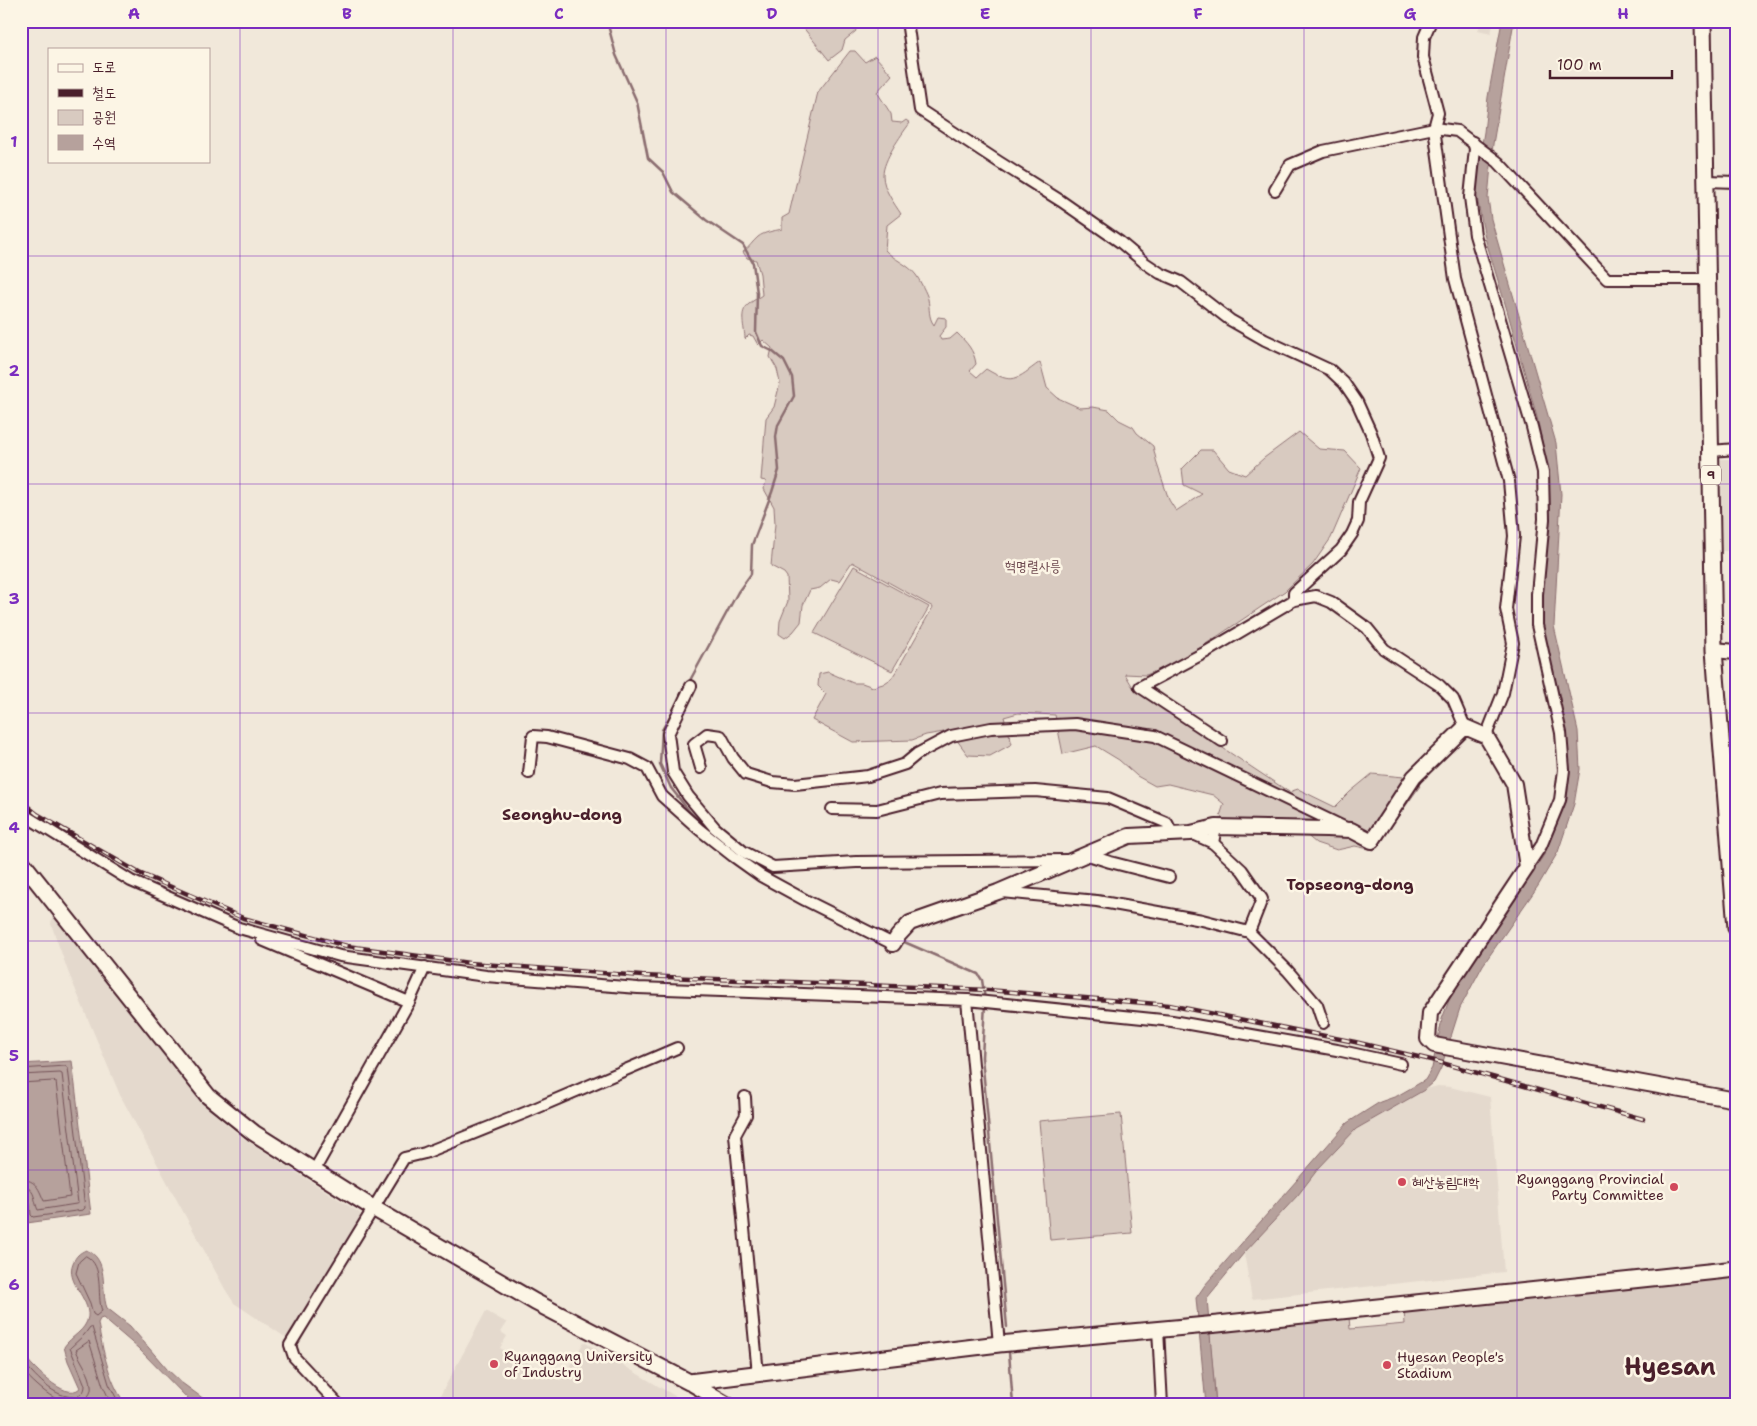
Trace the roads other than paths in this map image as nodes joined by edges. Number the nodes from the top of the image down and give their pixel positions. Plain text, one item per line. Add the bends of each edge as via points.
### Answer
1 (907, 21) edge
2 (1431, 21) edge
3 (1703, 21) edge
4 (1434, 128) junction
5 (1475, 143) junction
6 (1706, 181) junction
7 (1736, 182) edge
8 (1275, 190) dead end
9 (1708, 279) junction
10 (1736, 449) edge
11 (1711, 451) junction
12 (1294, 600) junction
13 (1714, 650) junction
14 (1736, 652) edge
15 (691, 686) dead end
16 (1465, 727) junction
17 (1486, 736) junction
18 (1222, 741) dead end
19 (701, 768) dead end
20 (529, 773) dead end
21 (832, 809) dead end
22 (21, 813) edge
23 (1216, 827) junction
24 (1351, 830) junction
25 (1172, 833) junction
26 (1191, 833) junction
27 (1213, 843) junction
28 (1085, 854) junction
29 (1071, 860) junction
30 (21, 861) edge
31 (1527, 867) junction
32 (1169, 876) dead end
33 (998, 892) junction
34 (239, 928) junction
35 (1736, 928) edge
36 (1249, 932) junction
37 (895, 940) joint
38 (425, 968) junction
39 (967, 1000) junction
40 (408, 1002) junction
41 (1323, 1024) dead end
42 (678, 1048) dead end
43 (1401, 1064) dead end
44 (745, 1097) dead end
45 (1736, 1100) edge
46 (314, 1171) junction
47 (373, 1208) junction
48 (1736, 1269) edge
49 (1158, 1329) junction
50 (999, 1344) junction
51 (758, 1374) junction
52 (689, 1382) junction
53 (339, 1405) edge
54 (728, 1405) edge
55 (1162, 1405) edge

1 - 12 street via 920,110 1061,201 1160,273 1181,282 1230,320 1330,370 1357,402 1379,458 1359,502 1358,522 1352,534 1330,561 1294,592
2 - 4 street via 1424,37 1423,56 1438,113
3 - 6 main road, 9
4 - 5 street via 1457,130
4 - 8 street via 1323,151 1290,165
4 - 17 street via 1455,279 1509,481 1514,536 1506,609 1514,643 1503,693
5 - 9 street via 1498,162 1607,279
5 - 31 street via 1470,197 1475,235 1543,472 1544,519 1537,625 1561,733 1564,770 1560,800 1541,846
6 - 7 street
6 - 9 main road, 9
9 - 11 main road, 9
10 - 11 street
11 - 13 main road, 9
12 - 16 street via 1316,596 1331,602 1367,628 1384,649 1439,685 1453,699
12 - 18 street via 1140,687
13 - 14 street
13 - 35 main road, 9
15 - 29 street via 668,734 673,772 715,828 744,852 773,866
16 - 17 street
16 - 24 street via 1414,777 1372,840
17 - 31 street via 1514,784
19 - 24 street via 694,744 707,734 721,736 746,774 772,782 795,784 868,776 905,764 952,736 991,728 1075,724 1156,736
20 - 37 street via 533,736 630,759 647,768 662,796 700,830 762,876 805,900
21 - 25 street via 877,810 940,794 1036,791 1108,798 1167,823
22 - 34 street via 131,881
23 - 24 street
23 - 26 street
23 - 27 street
25 - 26 street
25 - 28 street via 1129,836
26 - 27 street
27 - 36 street via 1242,870 1262,899
28 - 29 street
28 - 32 street
29 - 33 street
30 - 46 main road via 208,1096 254,1133
31 - 45 street via 1430,1013 1428,1038 1434,1045
33 - 36 street via 1097,901
33 - 37 street via 910,923
34 - 38 street via 340,956
34 - 40 street
36 - 41 street via 1317,1004
38 - 39 street via 638,988
38 - 40 street
39 - 43 street via 1172,1021
39 - 50 street
40 - 46 street
42 - 47 street via 510,1119 425,1153 404,1158
44 - 51 street via 746,1115 735,1135
46 - 47 main road
47 - 52 main road via 535,1302
47 - 53 street via 290,1345 294,1357
48 - 49 main road
49 - 50 main road
49 - 55 street
50 - 51 main road
51 - 52 main road
52 - 54 street

